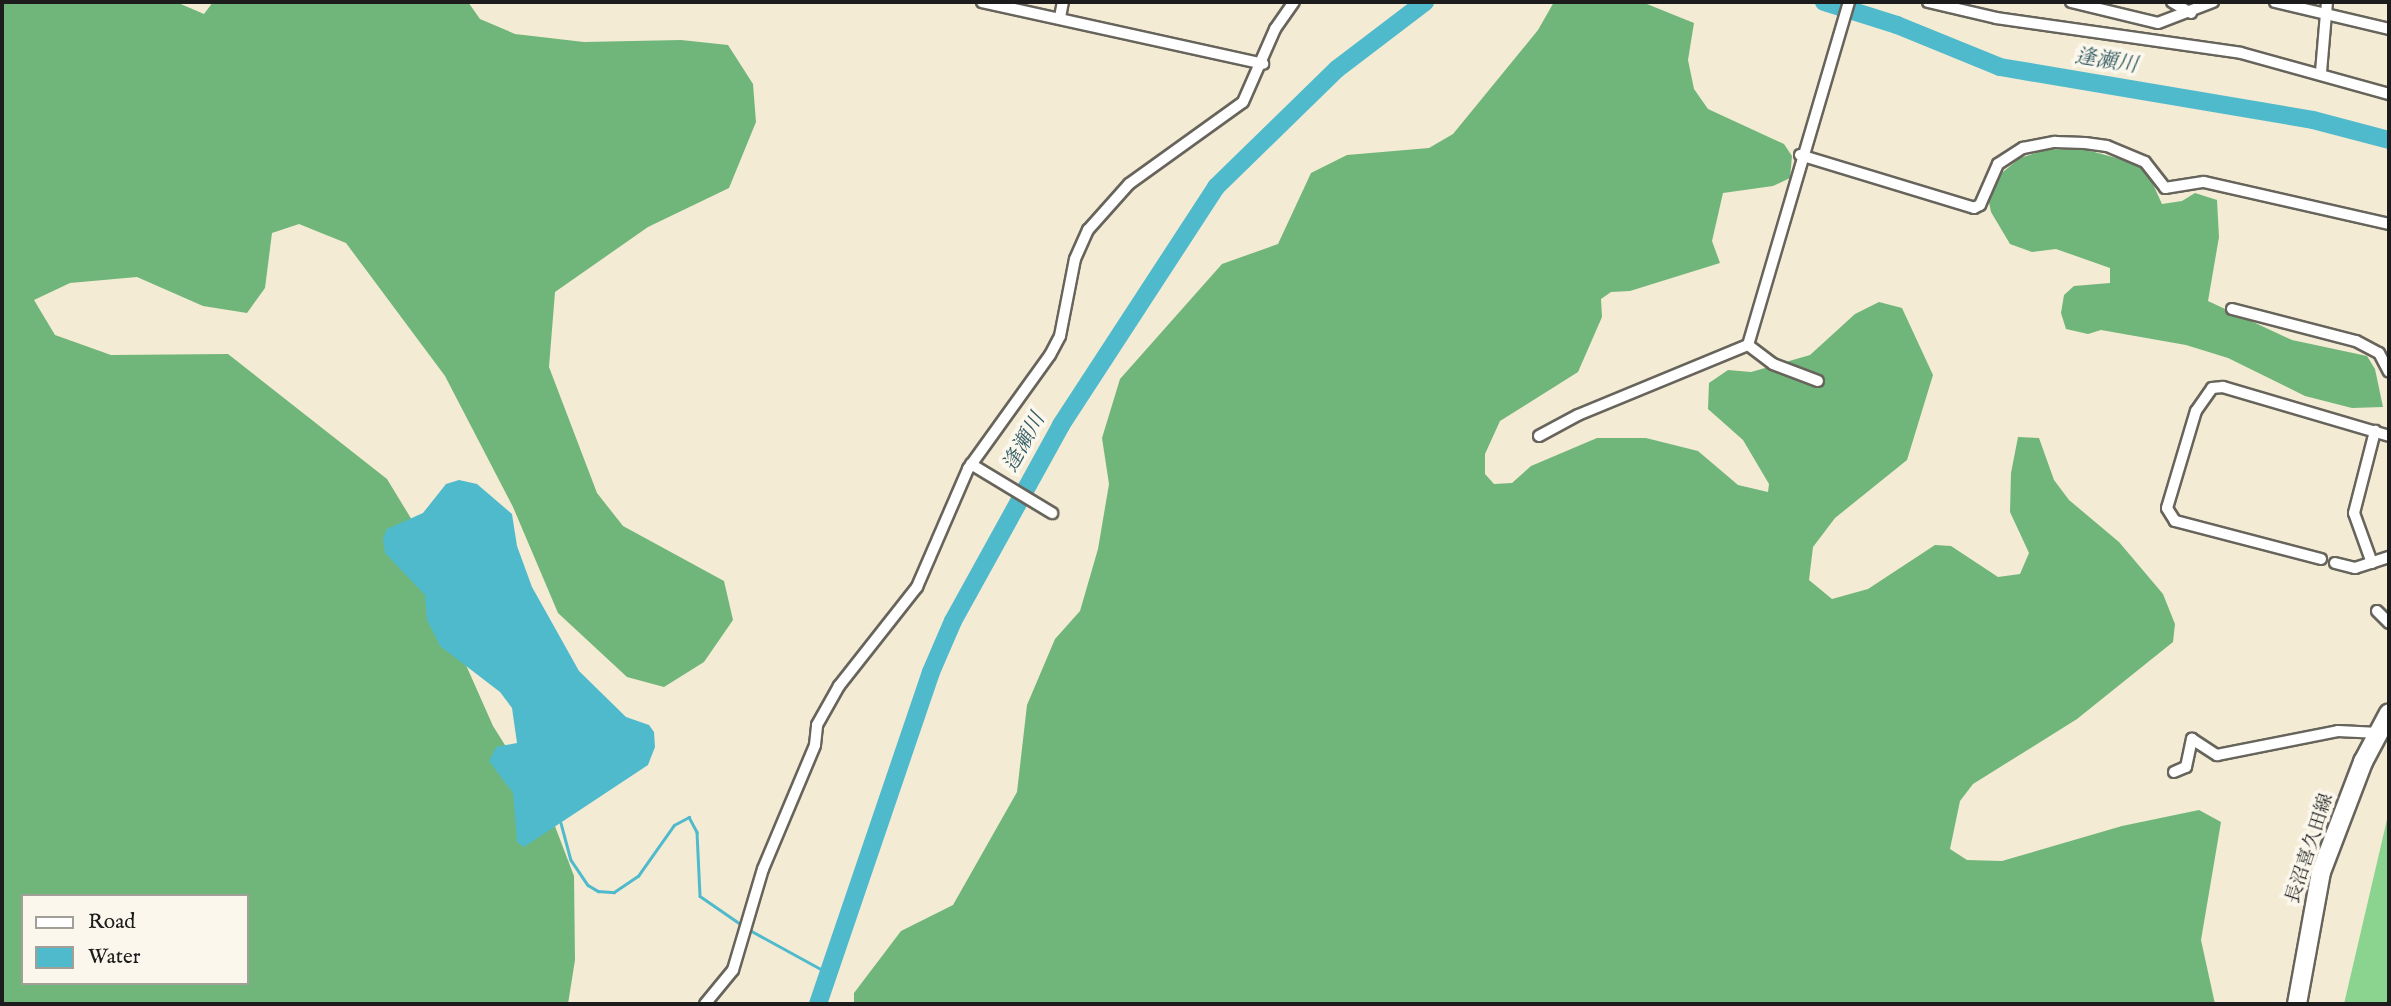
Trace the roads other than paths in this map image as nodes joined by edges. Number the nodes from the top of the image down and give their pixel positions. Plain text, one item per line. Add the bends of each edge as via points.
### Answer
1 (982, 2) edge
2 (1063, 2) edge
3 (1294, 2) edge
4 (1849, 2) edge
5 (1928, 2) edge
6 (2071, 2) edge
7 (2172, 2) edge
8 (2213, 2) edge
9 (2275, 2) edge
10 (2327, 8) edge
11 (2191, 13) junction
12 (1060, 17) junction
13 (2128, 18) junction
14 (2389, 29) edge
15 (2127, 38) junction
16 (1262, 64) junction
17 (2321, 72) junction
18 (2389, 94) edge
19 (1800, 155) junction
20 (2389, 225) edge
21 (2232, 309) dead end
22 (1748, 345) junction
23 (2389, 372) edge
24 (1818, 381) dead end
25 (2375, 431) junction
26 (1539, 436) dead end
27 (2389, 436) edge
28 (971, 464) junction
29 (1052, 513) dead end
30 (2389, 557) edge
31 (2321, 559) dead end
32 (2335, 563) dead end
33 (2372, 563) junction
34 (2377, 611) dead end
35 (2389, 623) edge
36 (2389, 713) edge
37 (2379, 733) junction
38 (2174, 772) dead end
39 (705, 1004) edge
40 (2297, 1004) edge

1 - 12 street
2 - 12 street
3 - 16 street via 1275,29
4 - 19 street
5 - 15 street via 1996,18
6 - 13 street
7 - 11 street
8 - 11 street
9 - 10 street
10 - 14 street
10 - 17 street
11 - 13 street via 2158,23
12 - 16 street
13 - 15 street
15 - 17 street via 2241,53
16 - 28 street via 1243,103 1129,184 1099,214 1075,259 1056,344
17 - 18 street
19 - 20 street via 1974,208 1980,205 1998,164 2023,148 2085,143 2107,146 2145,162 2165,188 2204,182
19 - 22 street
21 - 23 street via 2356,341 2379,353
22 - 24 street via 1773,364
22 - 26 street via 1578,415
25 - 27 street
25 - 31 street via 2223,387 2212,388 2196,411 2168,508 2175,521
25 - 33 street via 2354,513
28 - 29 street
28 - 39 street via 950,503 917,587 839,686 817,725 816,745 764,869 733,970
30 - 33 street
32 - 33 street via 2355,568
34 - 35 street
36 - 37 main road, 長沼喜久田線
37 - 38 street via 2338,731 2217,755 2192,739 2186,767
37 - 40 main road, 長沼喜久田線 via 2321,872

